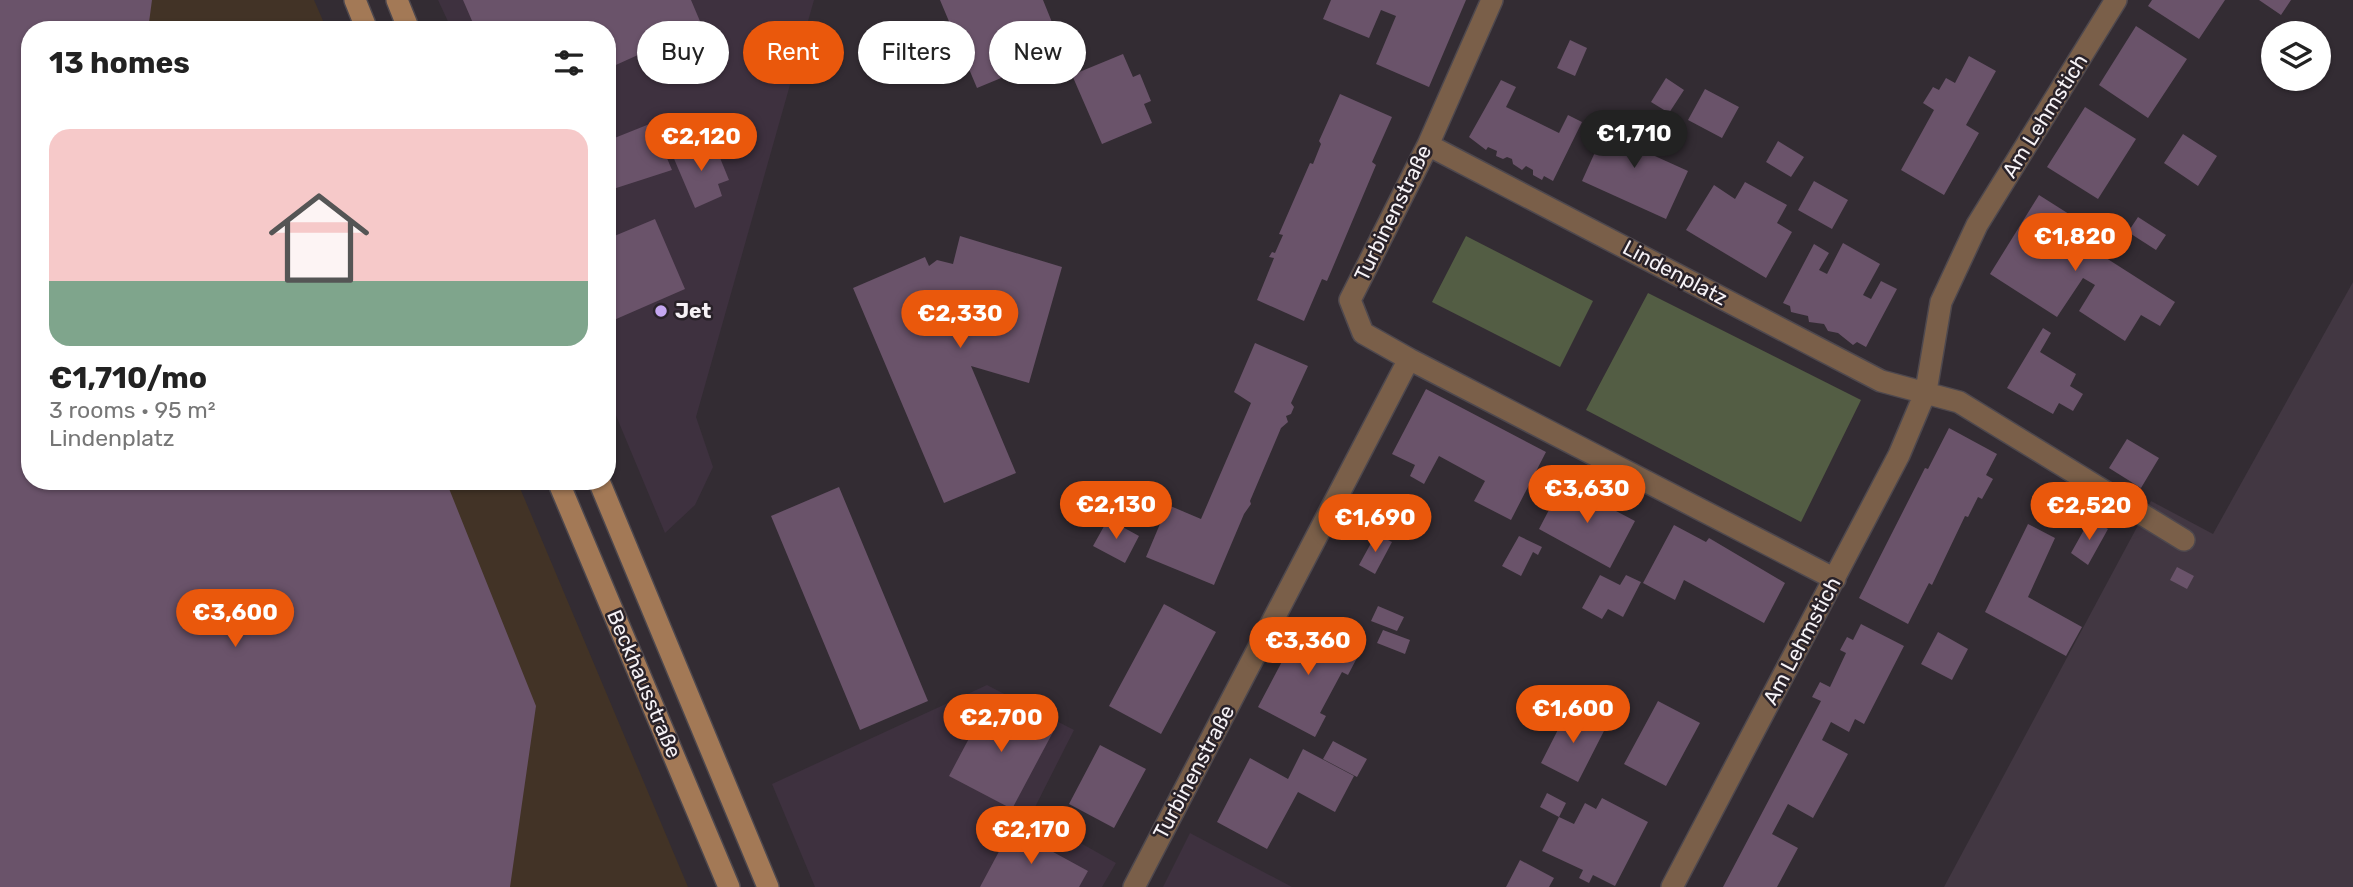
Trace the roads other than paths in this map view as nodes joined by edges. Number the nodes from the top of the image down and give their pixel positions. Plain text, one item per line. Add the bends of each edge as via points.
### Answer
1 (355, 0) edge
2 (397, 0) edge
3 (1492, 0) edge
4 (2116, 0) edge
5 (363, 21) edge
6 (405, 21) edge
7 (1428, 145) junction
8 (1409, 359) junction
9 (1926, 391) junction
10 (562, 490) edge
11 (603, 490) edge
12 (2184, 540) dead end
13 (1835, 579) junction
14 (729, 887) edge
15 (768, 887) edge
16 (1134, 887) edge
17 (1672, 887) edge

1 - 5 main road
2 - 6 main road
3 - 7 street, Turbinenstraße
4 - 9 street, Am Lehmstich via 1977,225 1941,302
7 - 8 street, Turbinenstraße via 1350,300 1363,333
7 - 9 street, Lindenplatz via 1881,381
8 - 13 street
8 - 16 street, Turbinenstraße
9 - 12 street via 1959,402
9 - 13 street, Am Lehmstich via 1899,455
10 - 14 main road, Beckhausstraße
11 - 15 main road, Beckhausstraße
13 - 17 street, Am Lehmstich

